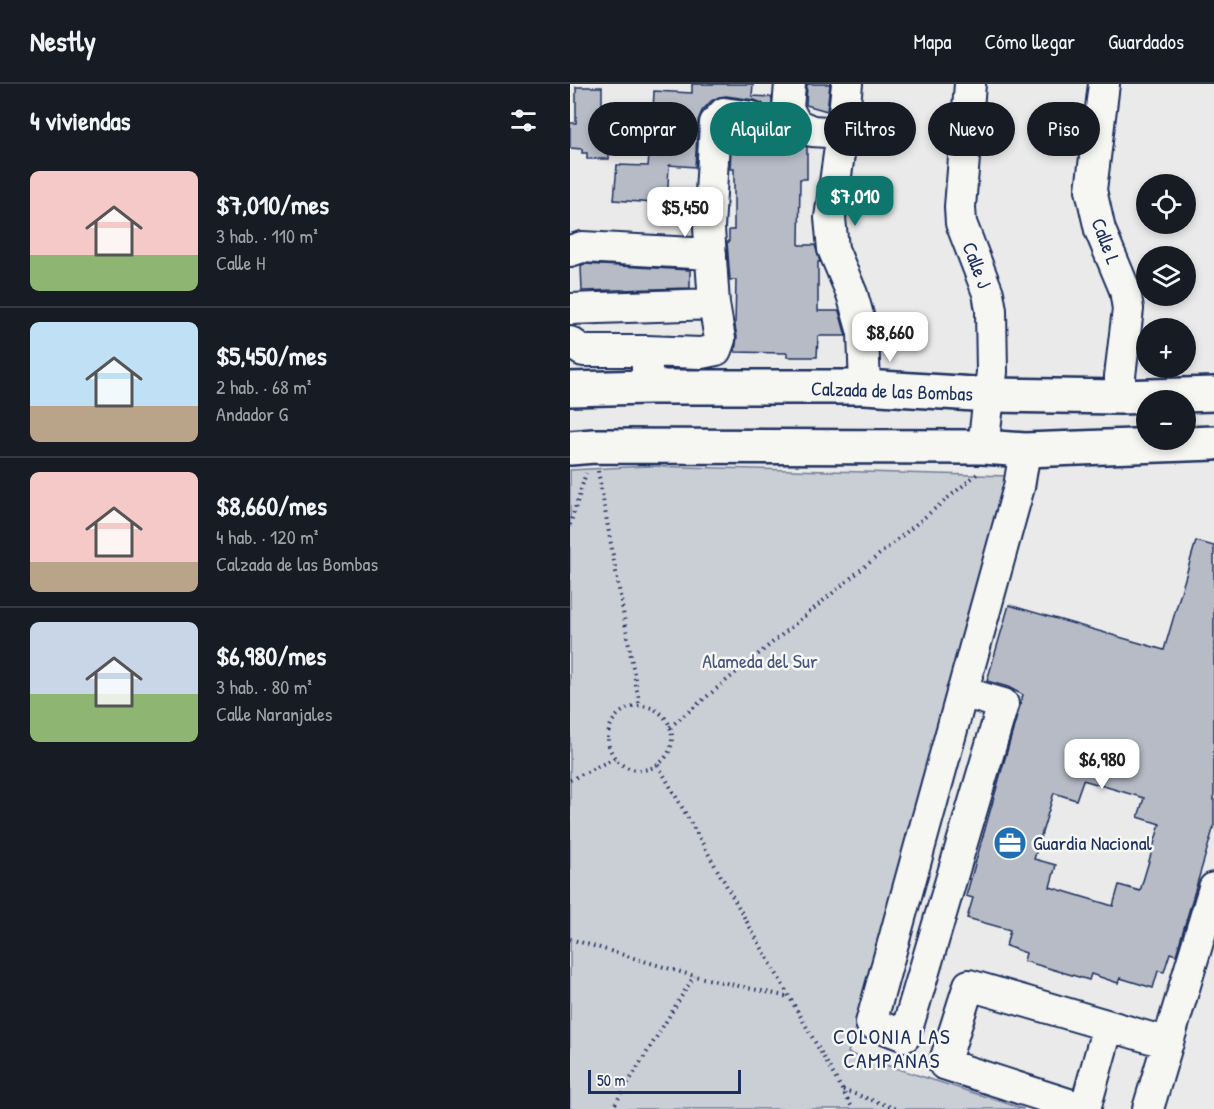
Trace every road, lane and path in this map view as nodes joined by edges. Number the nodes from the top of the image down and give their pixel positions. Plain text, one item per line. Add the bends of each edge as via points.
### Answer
1 (790, 84) edge
2 (847, 84) edge
3 (970, 84) edge
4 (1104, 84) edge
5 (845, 102) edge
6 (824, 132) edge
7 (713, 156) edge
8 (839, 156) edge
9 (570, 251) edge
10 (711, 254) junction
11 (714, 304) junction
12 (570, 309) edge
13 (570, 342) edge
14 (646, 351) junction
15 (648, 387) junction
16 (865, 387) junction
17 (570, 389) edge
18 (1214, 394) edge
19 (990, 395) junction
20 (1120, 397) junction
21 (1214, 443) edge
22 (582, 447) edge
23 (1005, 449) junction
24 (570, 525) edge
25 (962, 692) junction
26 (640, 707) junction
27 (670, 727) junction
28 (615, 758) junction
29 (658, 765) junction
30 (570, 780) edge
31 (1214, 888) edge
32 (570, 939) edge
33 (694, 976) junction
34 (1202, 980) edge
35 (789, 997) junction
36 (1108, 1026) junction
37 (1168, 1043) junction
38 (842, 1090) junction
39 (612, 1109) edge
40 (853, 1109) edge
41 (897, 1109) edge
42 (1085, 1109) edge
43 (1148, 1109) edge

1 - 6 street via 788,108 796,124
2 - 5 street
3 - 19 street, Calle J via 961,223 992,309
4 - 20 street, Calle L via 1091,190 1100,230 1125,290 1128,309
7 - 10 street
8 - 16 street via 830,218 833,249 863,333
9 - 10 street via 582,247
10 - 11 street
11 - 12 street
11 - 14 street via 720,339 716,350
13 - 14 street via 583,351
14 - 15 street
15 - 16 main road, Calzada de las Bombas
15 - 17 main road, Calzada de las Bombas
16 - 19 main road, Calzada de las Bombas
18 - 20 main road, Calzada de las Bombas
19 - 20 main road, Calzada de las Bombas
19 - 23 street, Calle J
21 - 23 main road
22 - 23 main road
22 - 24 path
22 - 26 path
23 - 25 street, Calle J via 1019,488
23 - 27 path
25 - 25 street, Calle J via 871,1023 905,1036 1003,704
26 - 27 path via 656,711
26 - 28 path via 626,709 611,724 608,744
27 - 29 path via 670,748
28 - 29 path via 627,768 638,770
28 - 30 path
29 - 35 path
31 - 34 street
32 - 33 path
33 - 35 path
33 - 39 path
34 - 37 street
35 - 38 path
36 - 37 street
36 - 42 street
36 - 42 street via 969,985 944,1064
37 - 43 street
38 - 40 path
38 - 41 path

